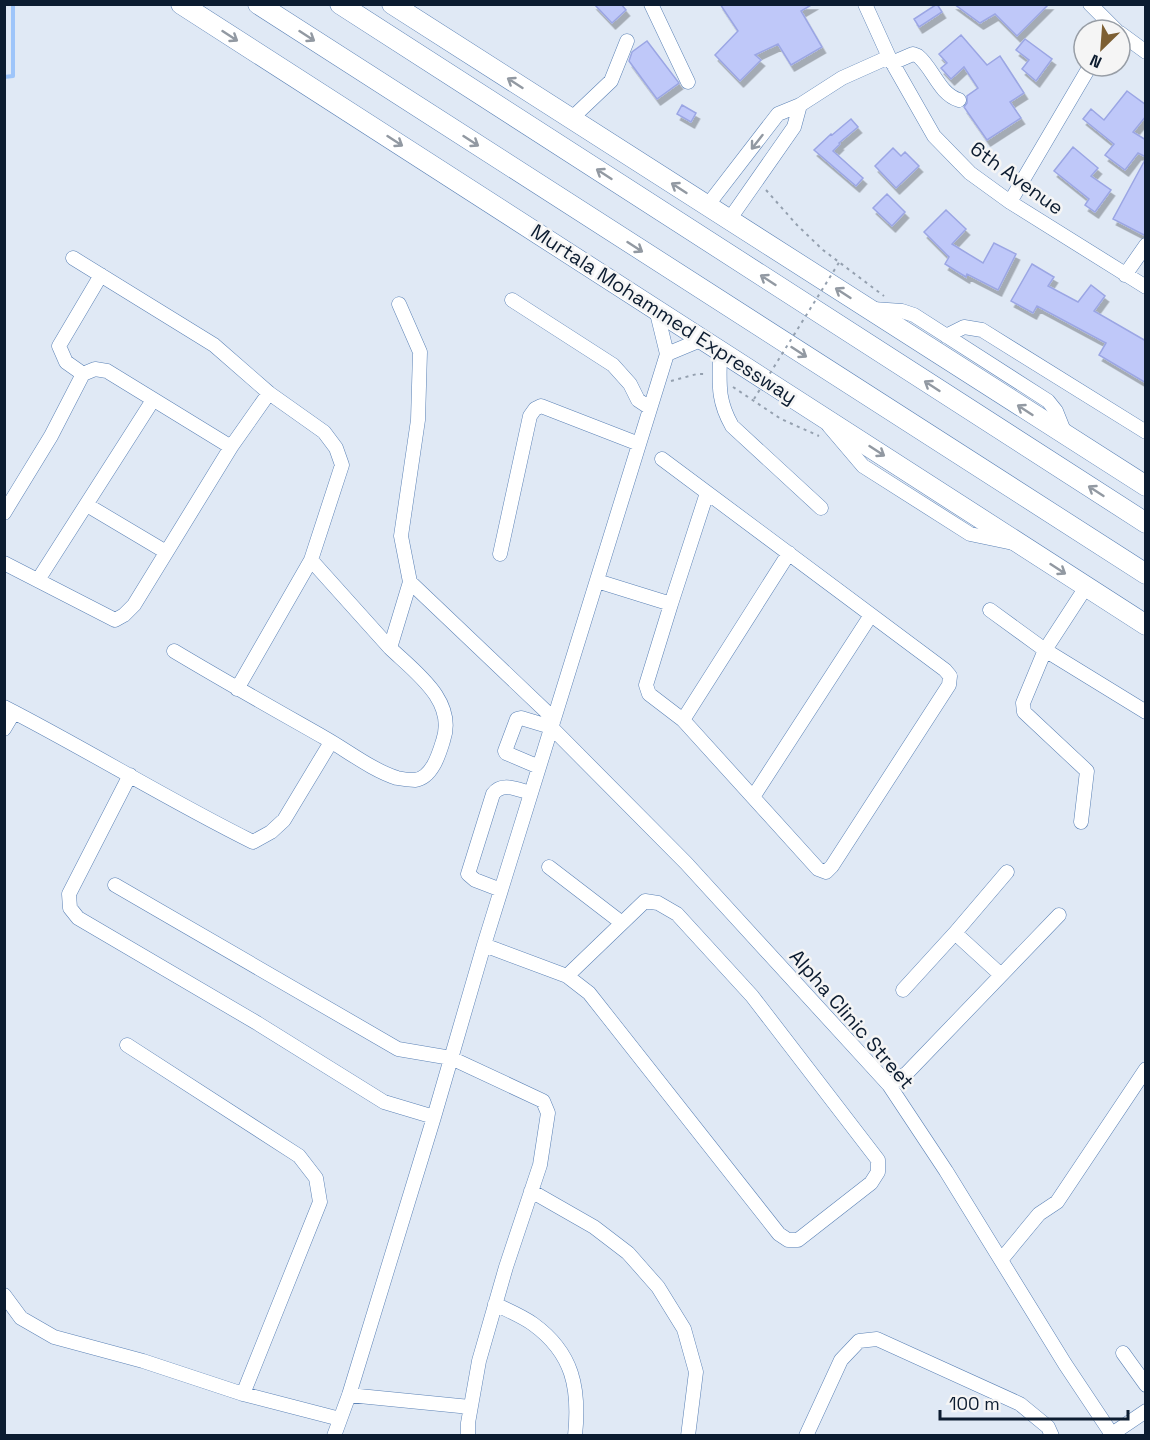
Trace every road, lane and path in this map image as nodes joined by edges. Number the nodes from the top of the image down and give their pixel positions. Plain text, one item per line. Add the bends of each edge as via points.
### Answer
1 (181, 4) edge
2 (258, 4) edge
3 (340, 4) edge
4 (392, 4) edge
5 (651, 4) edge
6 (865, 4) edge
7 (1090, 4) edge
8 (1103, 18) edge
9 (627, 41) dead end
10 (1132, 42) edge
11 (1146, 52) edge
12 (891, 60) junction
13 (1083, 78) edge
14 (688, 82) dead end
15 (959, 99) dead end
16 (800, 105) junction
17 (571, 119) junction
18 (757, 180) junction
19 (1010, 202) junction
20 (707, 206) junction
21 (729, 220) junction
22 (1146, 245) edge
23 (73, 258) dead end
24 (840, 261) junction
25 (101, 275) junction
26 (1125, 275) junction
27 (867, 282) dead end
28 (1146, 287) edge
29 (512, 300) dead end
30 (399, 304) dead end
31 (657, 309) junction
32 (867, 309) junction
33 (946, 336) junction
34 (703, 339) junction
35 (720, 350) junction
36 (667, 354) junction
37 (83, 374) junction
38 (720, 379) junction
39 (658, 383) junction
40 (269, 393) junction
41 (754, 399) junction
42 (153, 400) junction
43 (650, 408) junction
44 (1146, 432) edge
45 (1066, 436) junction
46 (826, 440) dead end
47 (639, 444) junction
48 (231, 447) junction
49 (662, 459) dead end
50 (1146, 486) edge
51 (707, 493) junction
52 (87, 506) junction
53 (821, 508) dead end
54 (4, 513) edge
55 (1146, 523) edge
56 (166, 552) junction
57 (789, 553) junction
58 (500, 554) dead end
59 (311, 560) junction
60 (4, 563) edge
61 (1146, 574) edge
62 (38, 580) junction
63 (597, 581) junction
64 (410, 582) junction
65 (1086, 587) junction
66 (671, 604) junction
67 (990, 610) dead end
68 (872, 615) junction
69 (1146, 625) edge
70 (390, 648) junction
71 (1046, 650) junction
72 (174, 651) dead end
73 (237, 689) junction
74 (9, 709) edge
75 (1146, 712) edge
76 (683, 720) junction
77 (553, 723) junction
78 (4, 729) edge
79 (331, 742) junction
80 (539, 767) junction
81 (130, 775) junction
82 (531, 793) junction
83 (753, 797) junction
84 (1082, 822) dead end
85 (549, 867) dead end
86 (1007, 872) dead end
87 (116, 885) dead end
88 (501, 890) junction
89 (1059, 915) dead end
90 (622, 923) junction
91 (955, 933) junction
92 (484, 945) junction
93 (1001, 975) junction
94 (567, 976) junction
95 (903, 990) dead end
96 (127, 1045) dead end
97 (451, 1058) junction
98 (1145, 1070) edge
99 (889, 1085) junction
100 (434, 1117) junction
101 (531, 1191) junction
102 (1001, 1260) junction
103 (4, 1295) edge
104 (495, 1304) junction
105 (1123, 1353) dead end
106 (1146, 1385) edge
107 (243, 1394) junction
108 (349, 1395) junction
109 (470, 1407) junction
110 (1146, 1410) edge
111 (340, 1419) junction
112 (1112, 1435) edge
113 (334, 1436) edge
114 (468, 1436) edge
115 (575, 1436) edge
116 (688, 1436) edge
117 (806, 1436) edge
118 (1052, 1436) edge

1 -> 31 highway, Murtala Mohammed Expressway
2 -> 61 highway, Murtala Mohammed Expressway
55 -> 3 highway
17 -> 4 highway
5 - 14 street
6 - 12 street, 6th Avenue
7 - 8 street
9 - 17 street via 611,81
10 - 11 street
12 - 15 street via 918,56 945,92
12 - 16 street via 842,78
12 - 19 street, 6th Avenue via 934,136 970,173
13 - 19 street
16 - 18 street via 794,127
16 -> 20 street via 778,114
20 -> 17 highway
18 - 21 street
18 - 24 path via 797,225
19 - 26 street, 6th Avenue
20 - 21 highway
32 -> 21 highway
22 - 26 street
23 - 25 street
24 - 27 path
24 - 41 path, bridge
25 - 37 street via 58,346 66,362
25 - 40 street via 214,345
26 - 28 street, 6th Avenue
29 - 43 street via 613,365 638,400
30 - 64 street via 420,352 418,420 401,536
31 - 34 highway, Murtala Mohammed Expressway
31 - 36 street
32 - 33 street via 914,315
45 -> 32 highway
33 - 44 street via 964,327 982,330
33 - 45 street via 1048,401
34 - 35 highway, Murtala Mohammed Expressway
34 - 36 street
35 - 38 street
35 -> 65 highway, Murtala Mohammed Expressway
36 - 39 street
37 - 42 street via 95,369 107,371
37 - 54 street
38 - 39 path via 697,374
38 - 41 path
38 - 53 street via 723,411 732,426
39 - 43 street
40 - 48 street
40 - 59 street via 324,432 342,465
41 - 46 path via 781,419
42 - 48 street
42 - 52 street
43 - 47 street
45 - 50 highway
47 - 58 street via 541,406 534,409
47 - 63 street
48 - 56 street
49 - 51 street
51 - 57 street
51 - 66 street
52 - 56 street
52 - 62 street
56 - 62 street via 134,605 115,621
57 - 68 street
57 - 76 street
59 - 70 street
59 - 73 street
60 - 62 street
63 - 66 street
63 - 77 street
64 - 70 street
64 - 77 street, Alpha Clinic Street
65 - 69 highway, Murtala Mohammed Expressway
65 - 71 street
66 - 76 street via 646,685 649,694
67 - 71 street
68 - 83 street
68 - 83 street via 945,670 950,676 949,685 832,866 826,872 818,868
70 - 79 street via 436,694 444,712 446,732 430,771 417,780 398,778
71 - 75 street
71 - 84 street via 1023,703 1024,712 1087,771
72 - 73 street
73 - 79 street
74 - 78 street
74 - 81 street
76 - 83 street
77 - 80 street
77 - 80 street via 517,719 505,751
77 - 99 street, Alpha Clinic Street
79 - 81 street via 285,820 253,842
80 - 82 street
81 - 100 street via 69,894 70,908 78,918 384,1102
82 - 88 street
82 - 88 street via 502,786 497,789 471,862 470,877
85 - 90 street
86 - 91 street
87 - 97 street via 398,1049
88 - 92 street
89 - 93 street
90 - 94 street
90 - 94 street via 645,901 658,903 677,914 752,996 878,1160 878,1172 871,1183 798,1240 788,1240 779,1234 589,993
91 - 93 street
91 - 95 street
92 - 94 street
92 - 97 street
93 - 99 street via 907,1073
96 - 107 street via 299,1156 316,1178 320,1202
97 - 100 street
97 - 101 street via 543,1101 548,1113 540,1164
98 - 102 street via 1057,1202 1039,1214
99 - 102 street, Alpha Clinic Street
100 - 108 street
101 - 104 street
101 - 116 street via 594,1227 628,1253 658,1287 684,1329 696,1372
102 - 112 street, Alpha Clinic Street
103 - 107 street via 21,1318 54,1337
104 - 109 street
104 - 115 street via 531,1323 550,1339 567,1363 576,1389
105 - 106 street
107 - 111 street
108 - 109 street
108 - 111 street
109 - 114 street
110 - 112 street
111 - 113 street
117 - 118 street via 841,1360 859,1341 877,1339 1020,1404 1048,1427

